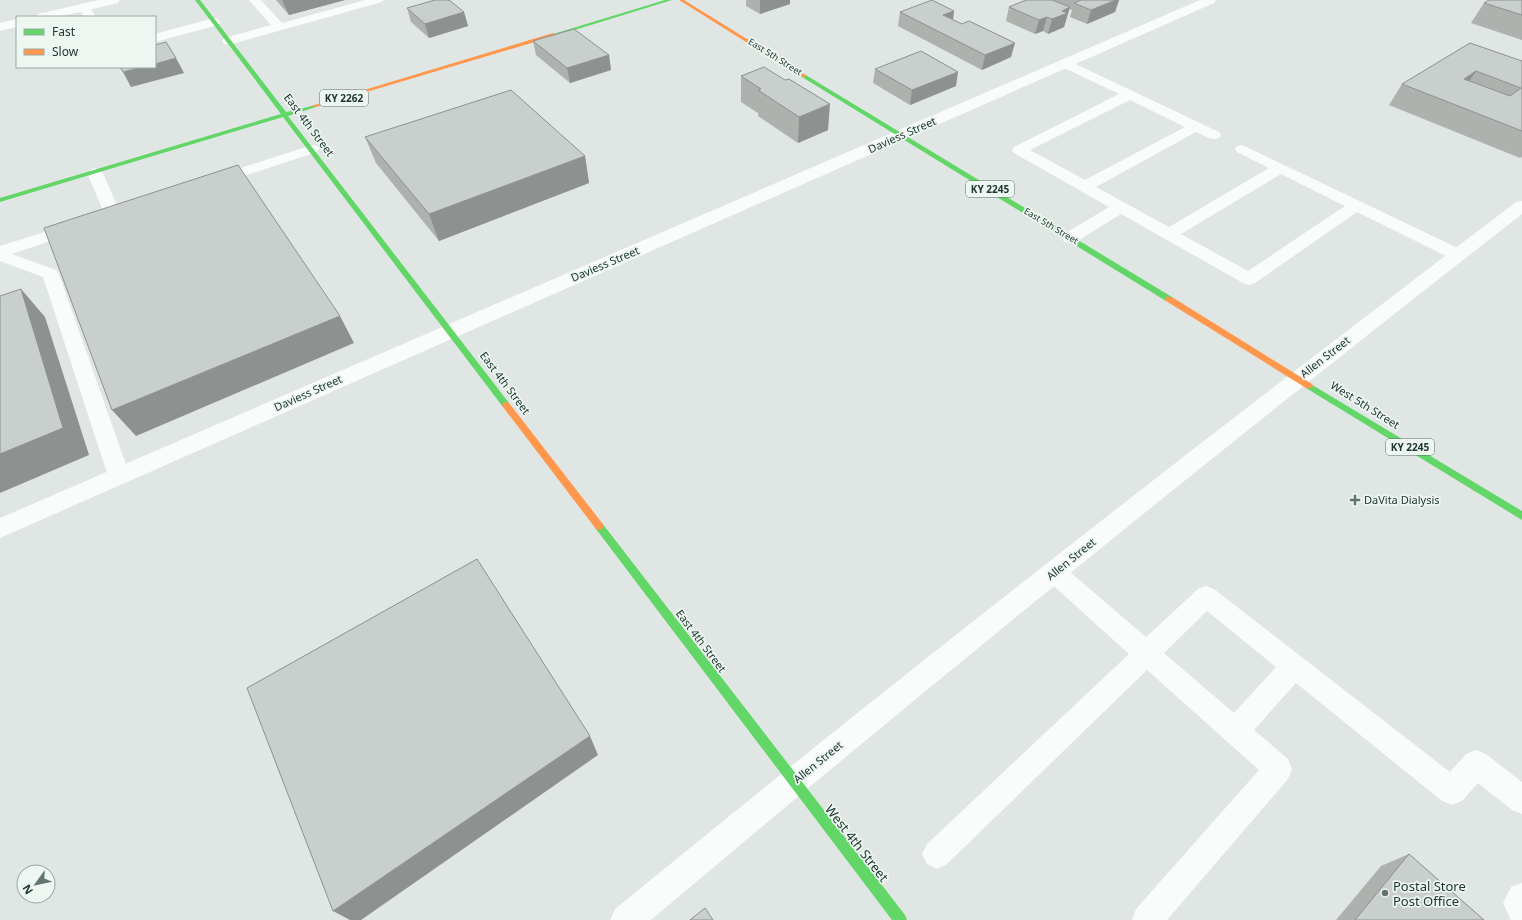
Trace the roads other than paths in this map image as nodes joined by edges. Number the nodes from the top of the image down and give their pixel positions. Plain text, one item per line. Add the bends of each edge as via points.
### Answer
1 (114, 0) edge
2 (197, 0) edge
3 (255, 0) edge
4 (378, 0) edge
5 (670, 0) edge
6 (681, 0) edge
7 (1210, 0) edge
8 (87, 12) edge
9 (51, 16) edge
10 (214, 22) junction
11 (16, 23) edge
12 (0, 27) edge
13 (279, 27) junction
14 (156, 38) edge
15 (228, 41) junction
16 (1065, 63) junction
17 (1128, 94) junction
18 (286, 116) junction
19 (1195, 127) junction
20 (901, 135) junction
21 (1214, 135) dead end
22 (1242, 149) dead end
23 (312, 150) junction
24 (1280, 168) junction
25 (95, 173) junction
26 (202, 186) edge
27 (1084, 187) junction
28 (0, 200) edge
29 (1356, 205) junction
30 (1522, 206) edge
31 (1121, 208) junction
32 (1169, 234) junction
33 (1070, 238) junction
34 (0, 253) edge
35 (1458, 255) junction
36 (450, 331) junction
37 (1298, 378) junction
38 (119, 476) junction
39 (1522, 516) edge
40 (0, 528) edge
41 (1055, 573) junction
42 (1147, 653) junction
43 (1294, 666) junction
44 (1236, 731) junction
45 (793, 781) junction
46 (1522, 800) edge
47 (938, 854) dead end
48 (1522, 898) edge
49 (1522, 910) edge
50 (626, 920) edge
51 (900, 920) edge
52 (1147, 920) edge

1 - 8 street
2 - 10 main road, East 4th Street
3 - 13 lane
4 - 13 lane
5 - 18 main road, KY 2262
6 - 20 main road, East 5th Street / KY 2245
7 - 16 street, Daviess Street
8 - 9 street
10 - 14 lane
10 - 15 main road, East 4th Street
11 - 12 street
13 - 15 lane
15 - 18 main road, East 4th Street
16 - 17 lane
16 - 20 street, Daviess Street
17 - 19 lane
17 - 27 lane via 1019,150
18 - 23 main road, East 4th Street
18 - 25 main road, KY 2262
19 - 21 lane
19 - 27 lane
20 - 33 main road, East 5th Street / KY 2245
20 - 36 street, Daviess Street
22 - 24 lane
23 - 26 lane
23 - 36 main road, East 4th Street
24 - 29 lane
24 - 32 lane
25 - 28 main road, KY 2262
25 - 34 lane via 121,212
27 - 31 lane
29 - 32 lane via 1249,279
29 - 35 lane
30 - 35 street, Allen Street
31 - 32 lane
31 - 33 lane
33 - 37 main road, East 5th Street / KY 2245
34 - 38 lane via 50,274
35 - 37 street, Allen Street
36 - 38 street, Daviess Street
36 - 45 main road, East 4th Street
37 - 39 main road, West 5th Street / KY 2245
37 - 41 street, Allen Street
38 - 40 street, Daviess Street
41 - 42 lane
41 - 45 street, Allen Street
42 - 43 lane via 1206,596
42 - 44 lane
42 - 47 lane
43 - 44 lane
43 - 46 lane via 1452,791 1476,764
44 - 52 lane via 1278,769
45 - 50 street, Allen Street
45 - 51 main road, West 4th Street
48 - 49 lane via 1518,903

